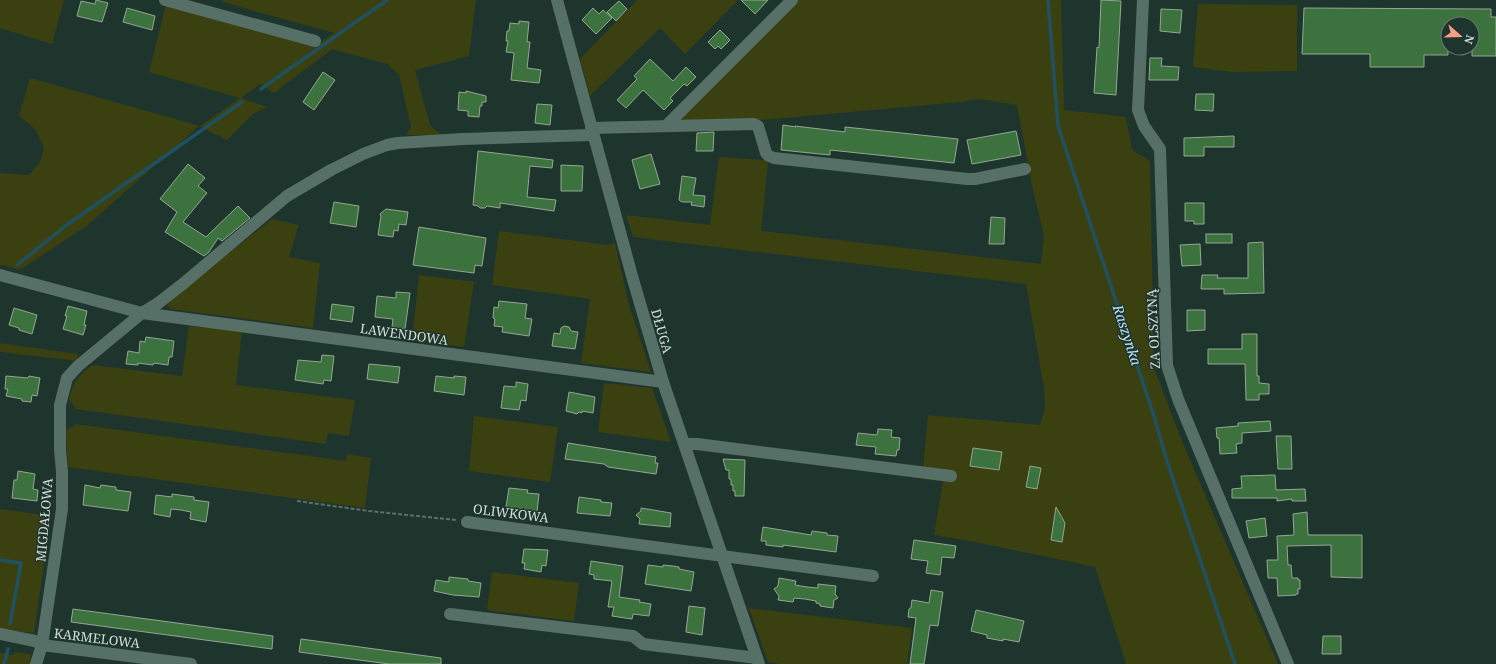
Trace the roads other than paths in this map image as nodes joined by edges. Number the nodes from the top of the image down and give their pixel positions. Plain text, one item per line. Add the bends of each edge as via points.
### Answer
1 (165, 0) edge
2 (557, 0) edge
3 (792, 0) edge
4 (1143, 0) edge
5 (315, 40) dead end
6 (666, 126) junction
7 (592, 131) junction
8 (1025, 169) dead end
9 (0, 275) edge
10 (142, 313) junction
11 (663, 382) junction
12 (685, 444) junction
13 (951, 476) dead end
14 (467, 522) road end
15 (722, 555) junction
16 (873, 576) dead end
17 (450, 614) dead end
18 (0, 634) edge
19 (42, 645) junction
20 (758, 661) edge
21 (36, 664) edge
22 (191, 664) edge
23 (1288, 664) edge

1 - 5 street
2 - 7 street, DŁUGA
3 - 6 street
4 - 23 street, ZA OLSZYNĄ via 1138,110 1144,126 1160,149 1167,365 1178,400
6 - 7 street
6 - 8 street via 754,124 758,126 766,153 774,158 967,179
7 - 10 street via 398,143 369,152 286,196 184,283
7 - 11 street, DŁUGA
9 - 10 street, LAWENDOWA
10 - 11 street, LAWENDOWA
10 - 19 street, MIGDAŁOWA via 67,378 60,405 62,509
11 - 12 street, DŁUGA
12 - 13 street
12 - 15 street, DŁUGA
14 - 15 street, OLIWKOWA
15 - 16 street, OLIWKOWA
15 - 20 street, DŁUGA
17 - 20 street via 633,636 643,644
18 - 19 street, KARMELOWA via 35,641
19 - 21 street, MIGDAŁOWA
19 - 22 street, KARMELOWA

